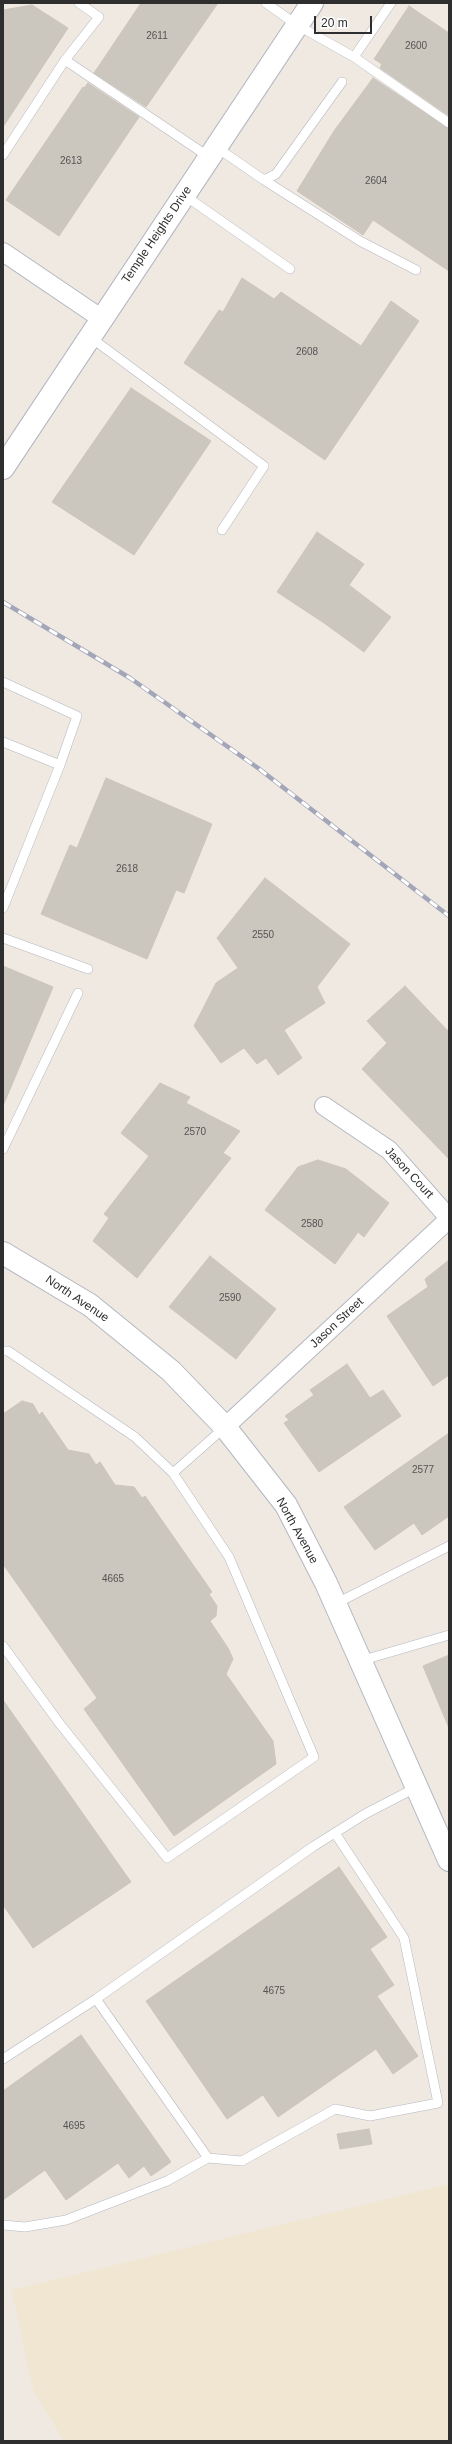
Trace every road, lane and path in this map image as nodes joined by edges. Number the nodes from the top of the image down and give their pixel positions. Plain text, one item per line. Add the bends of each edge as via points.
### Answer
1 (79, 3) edge
2 (266, 3) edge
3 (312, 3) edge
4 (391, 3) edge
5 (297, 25) junction
6 (354, 57) junction
7 (65, 60) junction
8 (342, 82) dead end
9 (449, 123) edge
10 (213, 152) junction
11 (3, 156) edge
12 (264, 180) junction
13 (184, 195) junction
14 (3, 252) edge
15 (290, 269) dead end
16 (416, 270) dead end
17 (102, 319) junction
18 (90, 337) junction
19 (3, 468) edge
20 (222, 530) dead end
21 (3, 682) edge
22 (3, 742) edge
23 (60, 765) junction
24 (3, 908) edge
25 (3, 938) edge
26 (88, 970) dead end
27 (78, 994) dead end
28 (324, 1106) dead end
29 (3, 1149) edge
30 (449, 1219) edge
31 (3, 1253) edge
32 (3, 1351) edge
33 (225, 1427) junction
34 (173, 1473) junction
35 (449, 1546) edge
36 (335, 1604) junction
37 (449, 1635) edge
38 (3, 1646) edge
39 (360, 1661) junction
40 (417, 1787) junction
41 (335, 1833) junction
42 (449, 1860) edge
43 (96, 1999) junction
44 (3, 2059) edge
45 (208, 2158) junction
46 (3, 2225) edge

1 - 7 lane via 99,17
2 - 5 lane
3 - 5 main road, Temple Heights Drive
4 - 6 lane
5 - 6 lane
5 - 10 main road, Temple Heights Drive
6 - 9 lane
7 - 10 lane
7 - 11 lane
8 - 12 lane via 276,174
10 - 12 lane
10 - 13 main road, Temple Heights Drive
12 - 16 lane via 360,241
13 - 15 lane
13 - 17 main road, Temple Heights Drive
14 - 17 street
17 - 18 main road, Temple Heights Drive
18 - 19 main road, Temple Heights Drive
18 - 20 lane via 264,466
21 - 23 lane via 77,716
22 - 23 lane
23 - 24 lane
25 - 26 lane
27 - 29 lane
28 - 30 street, Jason Court via 389,1150
30 - 33 street, Jason Street
31 - 33 main road, North Avenue via 90,1305 171,1370
32 - 34 lane via 8,1351 135,1437
33 - 34 lane
33 - 36 main road, North Avenue via 286,1506
34 - 38 lane via 229,1557 314,1758 167,1858 60,1724
35 - 36 lane
36 - 39 main road, North Avenue
37 - 39 lane
39 - 40 main road, North Avenue
40 - 41 lane
40 - 42 main road, North Avenue
41 - 43 lane
41 - 45 lane via 404,1938 438,2104 370,2116 335,2109 242,2161
43 - 44 lane
43 - 45 lane
45 - 46 lane via 167,2181 66,2220 25,2227

